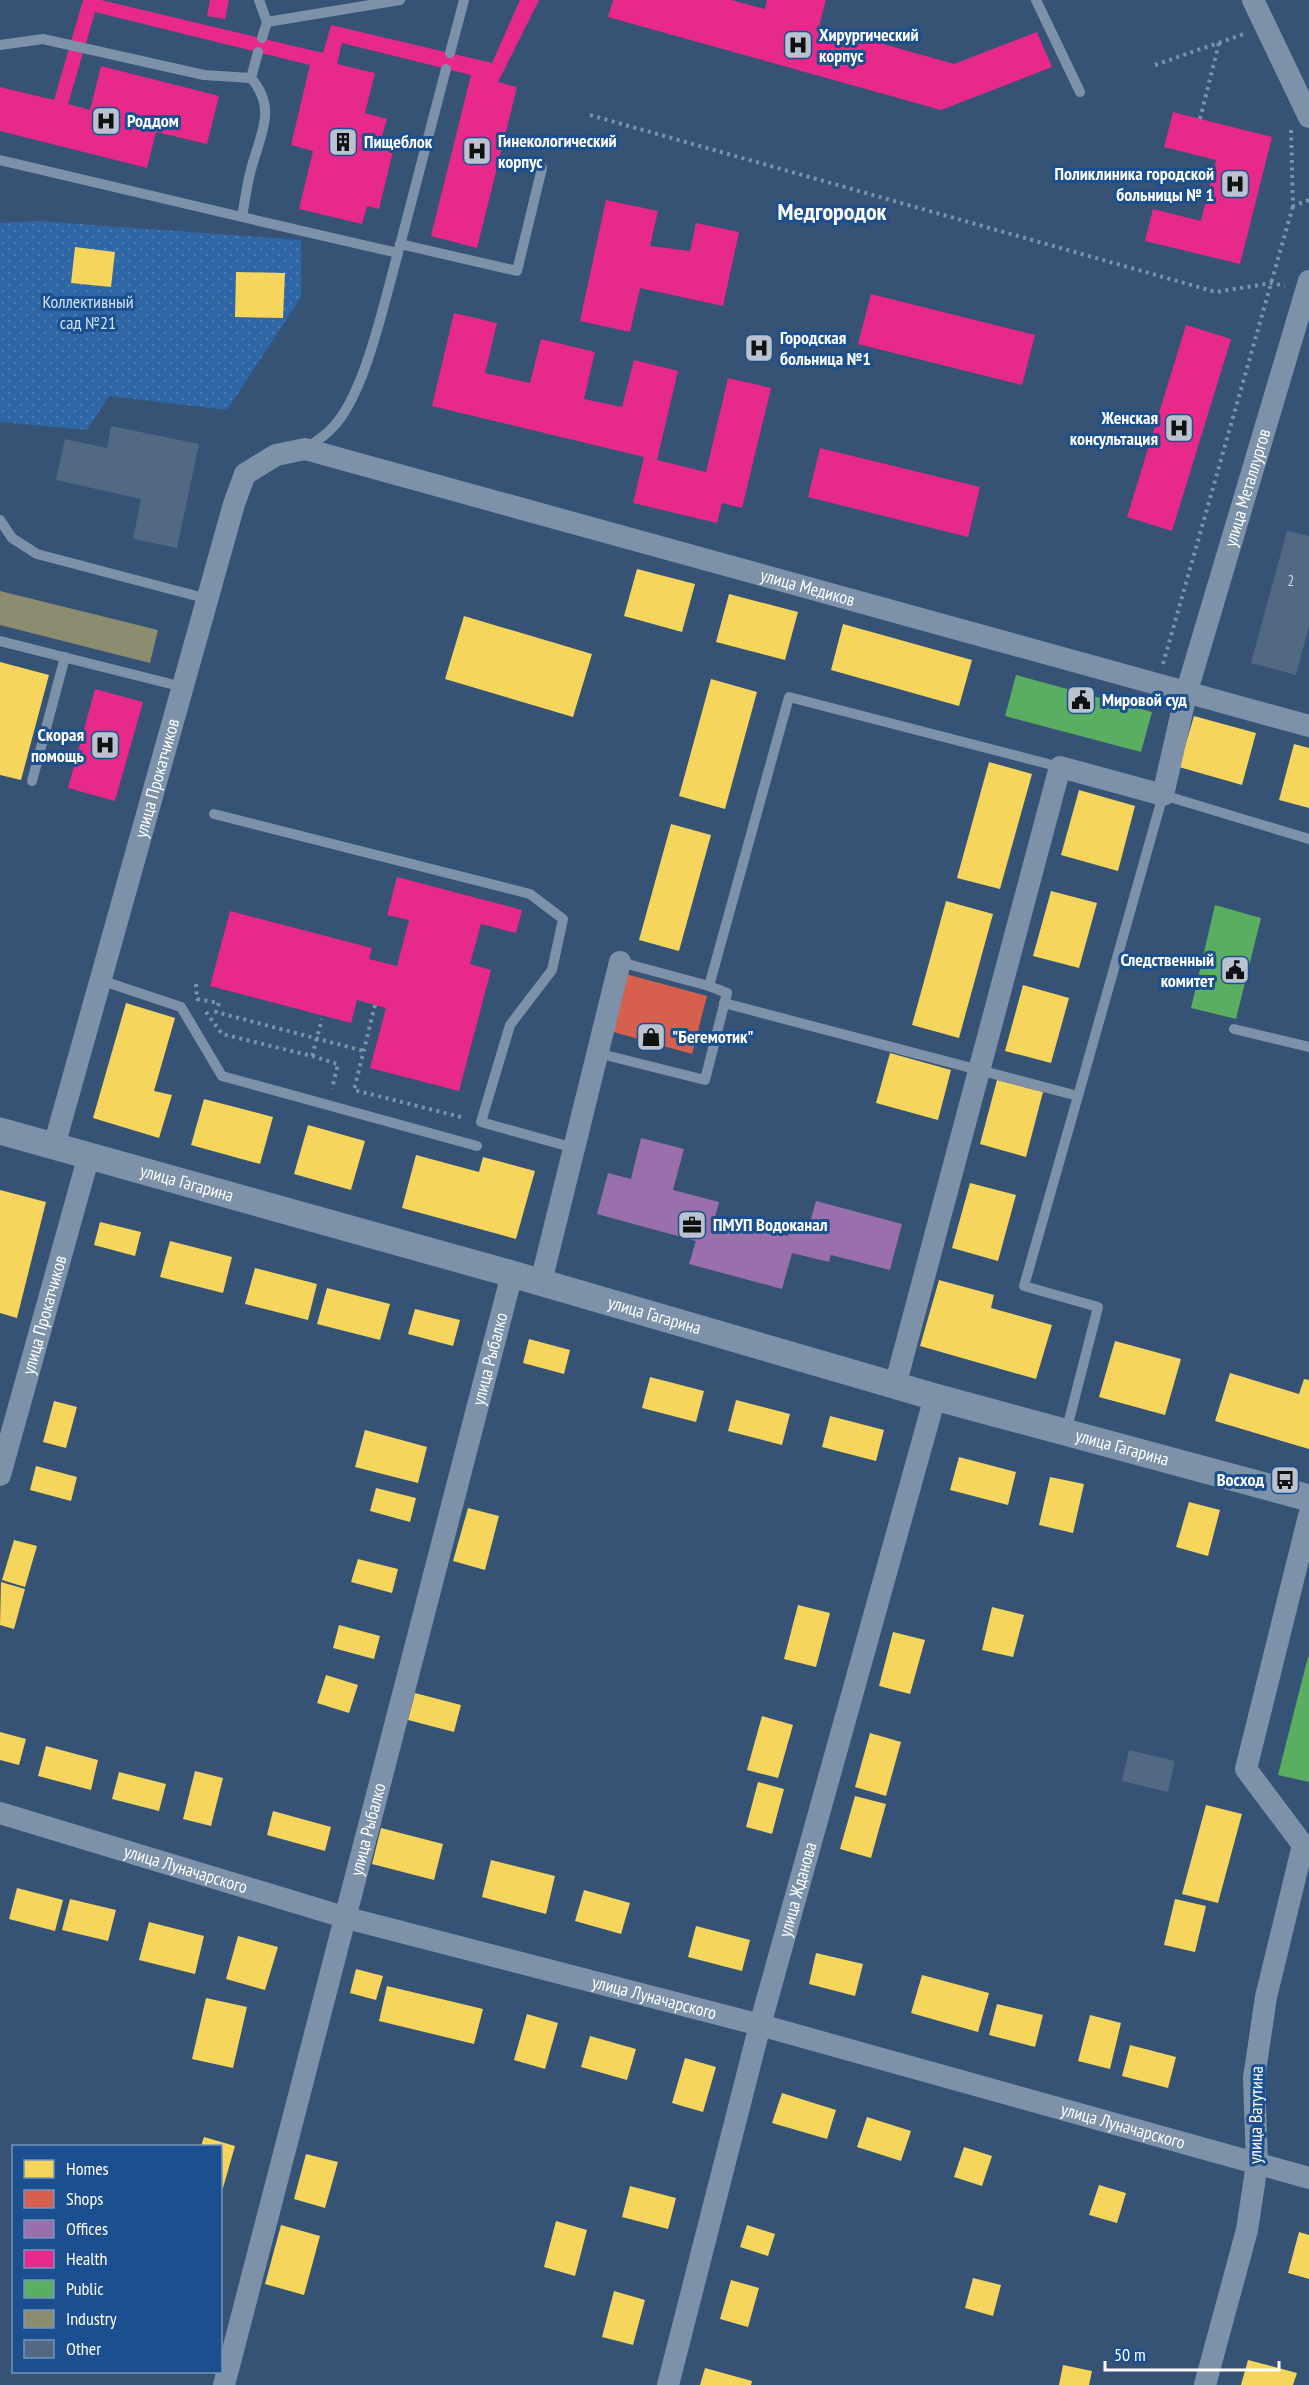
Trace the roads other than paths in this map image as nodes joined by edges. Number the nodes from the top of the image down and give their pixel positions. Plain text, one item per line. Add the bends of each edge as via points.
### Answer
1 (259, 0) edge
2 (400, 0) edge
3 (464, 0) edge
4 (1036, 0) edge
5 (1253, 0) edge
6 (267, 22) junction
7 (262, 38) dead end
8 (0, 45) edge
9 (258, 52) dead end
10 (450, 53) dead end
11 (446, 69) dead end
12 (251, 78) junction
13 (1080, 92) dead end
14 (1298, 120) edge
15 (0, 160) edge
16 (542, 168) dead end
17 (242, 217) junction
18 (399, 248) junction
19 (1309, 281) edge
20 (305, 449) junction
21 (0, 520) edge
22 (208, 599) junction
23 (0, 641) edge
24 (65, 657) junction
25 (183, 687) junction
26 (1186, 694) junction
27 (1309, 726) edge
28 (1060, 767) junction
29 (32, 781) dead end
30 (1163, 795) junction
31 (214, 814) dead end
32 (1309, 839) edge
33 (620, 962) joint
34 (100, 980) junction
35 (709, 986) junction
36 (724, 1003) junction
37 (1234, 1029) dead end
38 (1309, 1047) edge
39 (597, 1053) junction
40 (980, 1070) junction
41 (1078, 1096) junction
42 (0, 1131) edge
43 (54, 1146) junction
44 (477, 1146) dead end
45 (574, 1149) junction
46 (89, 1155) junction
47 (513, 1274) junction
48 (542, 1282) junction
49 (895, 1386) junction
50 (935, 1398) junction
51 (1066, 1433) junction
52 (0, 1475) edge
53 (1309, 1498) edge
54 (1309, 1516) edge
55 (0, 1813) edge
56 (1306, 1844) edge
57 (347, 1918) junction
58 (760, 2025) junction
59 (1257, 2164) junction
60 (1309, 2178) edge
61 (224, 2385) edge
62 (668, 2385) edge
63 (1205, 2385) edge

1 - 6 lane
2 - 6 lane
3 - 10 lane
4 - 13 lane
5 - 14 street
6 - 7 lane
8 - 12 lane via 44,39 204,75
9 - 12 lane
11 - 18 lane
12 - 17 lane via 265,103 266,123 251,169
15 - 17 lane
16 - 18 lane via 518,271
17 - 18 lane
18 - 20 lane via 368,358 350,402 333,428
19 - 26 street, улица Металлургов
20 - 22 street, улица Прокатчиков via 276,455 245,474
20 - 26 street, улица Медиков
21 - 22 lane via 12,538 37,554
22 - 25 street, улица Прокатчиков
23 - 24 lane
24 - 25 lane
24 - 29 lane
25 - 34 street, улица Прокатчиков
26 - 27 street, улица Медиков
26 - 30 street, улица Металлургов
28 - 30 street
28 - 35 lane via 789,697
28 - 40 street
30 - 32 lane
30 - 41 lane
31 - 45 lane via 530,894 563,919 552,969 510,1025 481,1122
33 - 35 lane
33 - 39 street
34 - 43 street, улица Прокатчиков
34 - 44 lane via 182,1007 222,1076
35 - 36 lane via 727,993
36 - 39 lane via 705,1080
36 - 40 lane
37 - 38 lane
39 - 45 street
40 - 41 lane
40 - 49 street
41 - 51 lane via 1024,1286 1098,1307
42 - 43 street, улица Гагарина
43 - 46 street, улица Гагарина
45 - 48 street
46 - 47 street, улица Гагарина
46 - 52 street, улица Прокатчиков
47 - 48 street, улица Гагарина
47 - 57 street, улица Рыбалко
48 - 49 street, улица Гагарина
49 - 50 street, улица Гагарина
50 - 51 street, улица Гагарина
50 - 58 street, улица Жданова
51 - 53 street, улица Гагарина
54 - 56 street, улица Ватутина via 1246,1769
55 - 57 street, улица Луначарского
56 - 59 street, улица Ватутина via 1266,1997 1254,2078
57 - 58 street, улица Луначарского
57 - 61 street, улица Рыбалко
58 - 59 street, улица Луначарского
58 - 62 street, улица Жданова
59 - 60 street, улица Луначарского
59 - 63 street, улица Ватутина via 1247,2230

